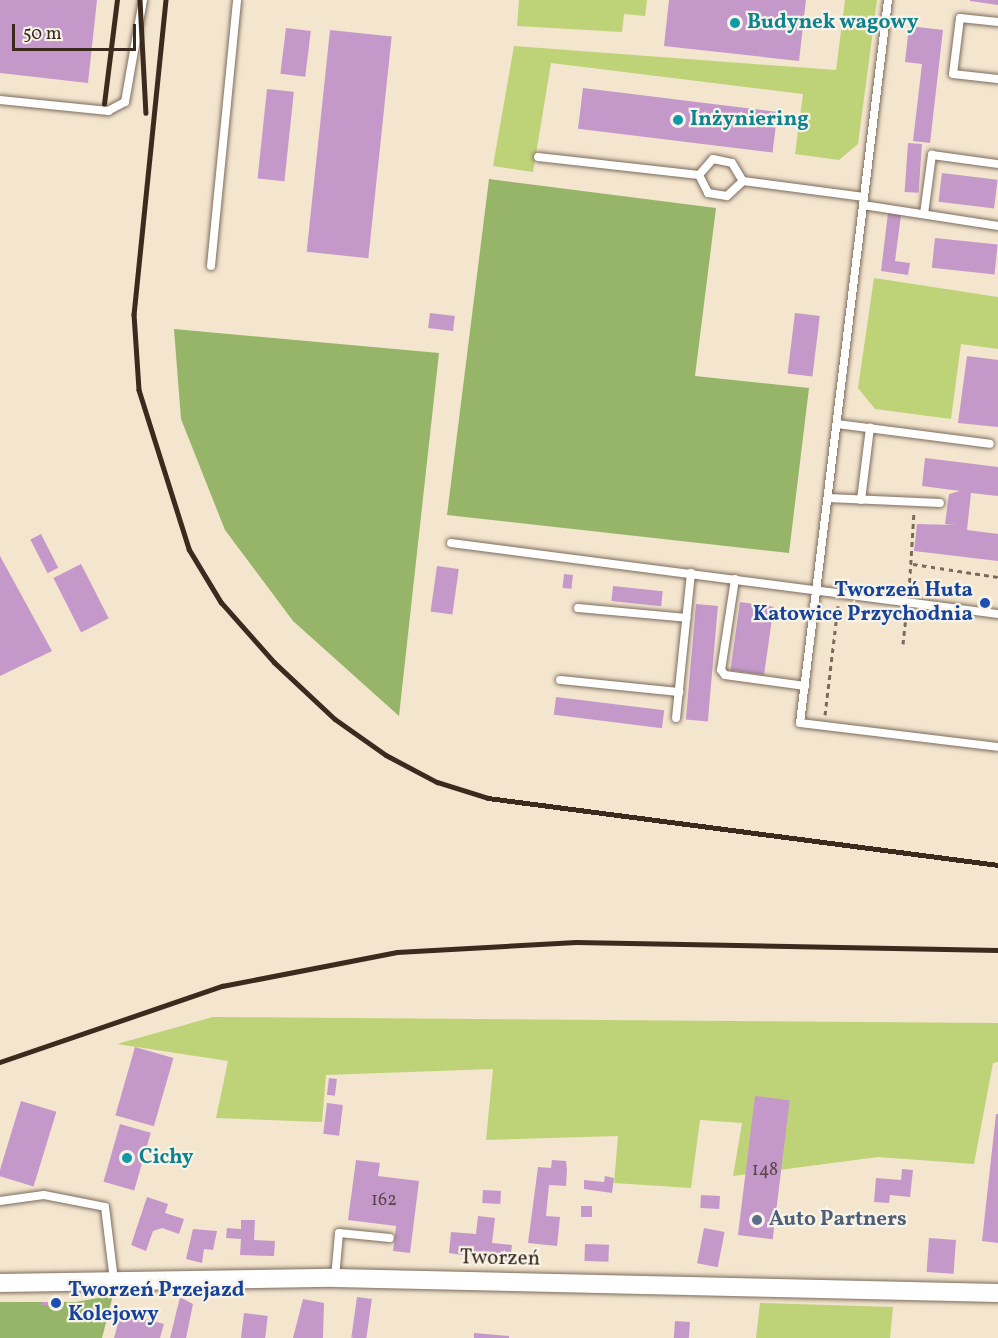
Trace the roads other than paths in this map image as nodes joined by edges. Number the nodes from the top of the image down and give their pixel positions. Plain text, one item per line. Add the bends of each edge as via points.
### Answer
1 (143, 0) edge
2 (237, 0) edge
3 (888, 0) edge
4 (998, 22) edge
5 (998, 79) edge
6 (0, 100) edge
7 (538, 157) dead end
8 (998, 164) edge
9 (699, 175) junction
10 (743, 181) junction
11 (863, 201) junction
12 (924, 214) junction
13 (998, 226) edge
14 (211, 266) dead end
15 (837, 424) junction
16 (870, 428) junction
17 (990, 444) dead end
18 (828, 498) junction
19 (861, 500) junction
20 (940, 503) dead end
21 (451, 543) dead end
22 (692, 573) junction
23 (735, 579) junction
24 (816, 593) junction
25 (578, 608) dead end
26 (998, 614) edge
27 (687, 618) junction
28 (560, 680) dead end
29 (805, 686) junction
30 (679, 692) junction
31 (676, 718) dead end
32 (998, 747) edge
33 (0, 1201) edge
34 (390, 1238) dead end
35 (335, 1278) junction
36 (114, 1280) junction
37 (0, 1283) edge
38 (998, 1293) edge

1 - 6 lane via 125,102 108,111
2 - 14 lane
3 - 11 lane
4 - 5 lane via 960,18 954,74
7 - 9 lane
8 - 12 lane via 933,155
9 - 10 lane via 708,193 727,196
9 - 10 lane via 714,159 732,163
10 - 11 lane
11 - 12 lane
11 - 15 lane
12 - 13 lane
15 - 16 lane
15 - 18 lane
16 - 17 lane
16 - 19 lane
18 - 19 lane
18 - 24 lane
19 - 20 lane
21 - 22 lane
22 - 23 lane
22 - 27 lane
23 - 24 lane
23 - 29 lane via 721,670 725,675
24 - 26 lane
24 - 29 lane
25 - 27 lane
27 - 30 lane
28 - 30 lane
29 - 32 lane via 800,723
30 - 31 lane
33 - 36 lane via 44,1195 105,1207
34 - 35 lane via 339,1233
35 - 36 street, Tworzeń
35 - 38 street, Tworzeń
36 - 37 street, Tworzeń

